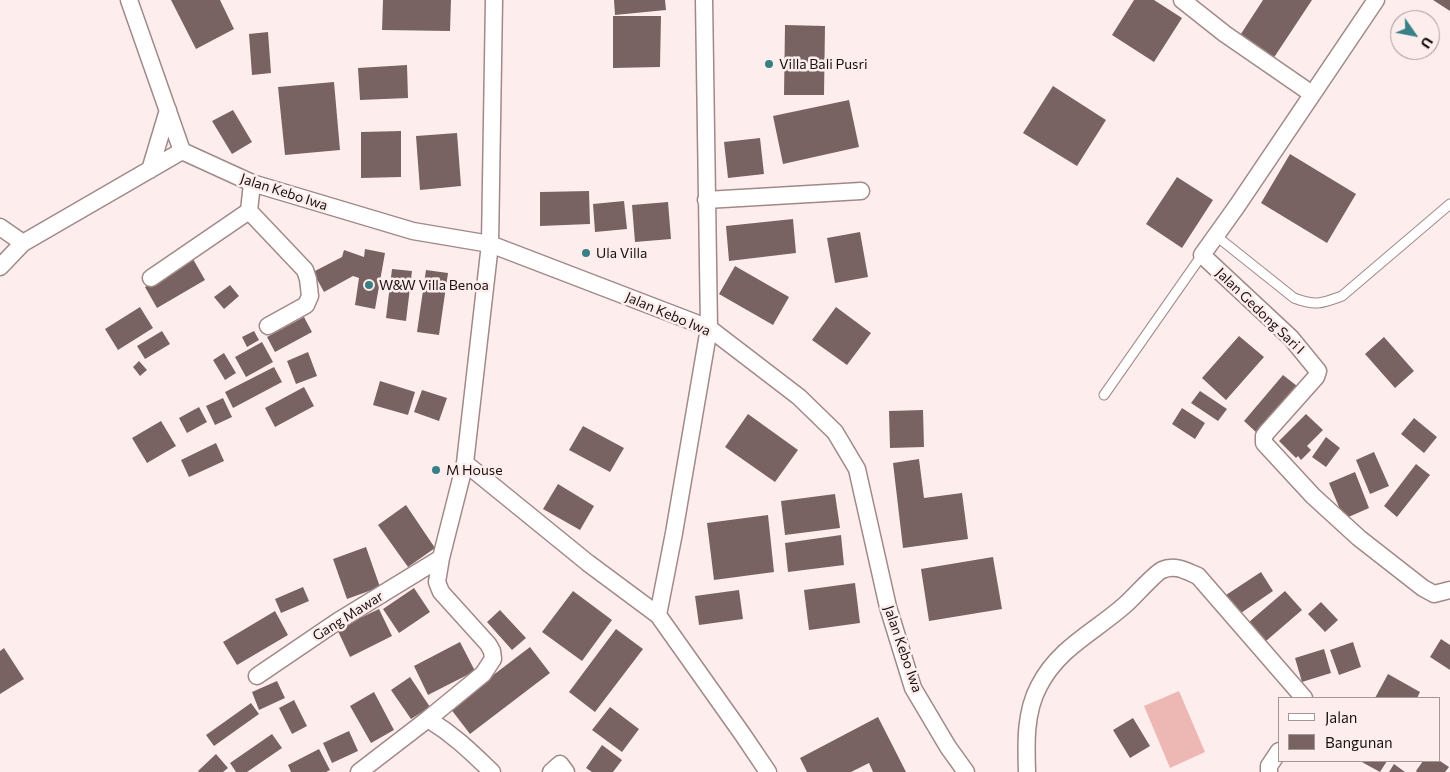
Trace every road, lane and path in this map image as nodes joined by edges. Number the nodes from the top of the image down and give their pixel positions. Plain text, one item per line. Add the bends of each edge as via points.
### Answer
1 (129, 0) edge
2 (494, 0) edge
3 (704, 0) edge
4 (1182, 0) edge
5 (1376, 0) edge
6 (1312, 94) junction
7 (168, 110) junction
8 (182, 151) junction
9 (150, 170) junction
10 (252, 184) junction
11 (861, 191) dead end
12 (706, 200) junction
13 (1450, 204) edge
14 (249, 211) junction
15 (0, 226) edge
16 (1215, 234) junction
17 (23, 243) junction
18 (490, 244) junction
19 (1202, 254) junction
20 (0, 267) edge
21 (151, 278) dead end
22 (268, 326) dead end
23 (709, 328) junction
24 (1104, 395) dead end
25 (465, 463) junction
26 (442, 558) junction
27 (1450, 590) edge
28 (658, 615) junction
29 (257, 676) dead end
30 (1303, 697) edge
31 (428, 719) junction
32 (1278, 752) edge
33 (359, 772) edge
34 (492, 772) edge
35 (551, 772) edge
36 (566, 772) edge
37 (768, 772) edge
38 (966, 772) edge
39 (1028, 772) edge
40 (1269, 772) edge

1 - 7 street
2 - 18 street
3 - 12 street
4 - 6 street
5 - 6 street
6 - 16 street
7 - 8 street
7 - 9 street
8 - 9 street
8 - 10 street, Jalan Kebo Iwa
9 - 17 street
10 - 14 street
10 - 18 street, Jalan Kebo Iwa via 414,231
11 - 12 street
12 - 23 street
13 - 16 lane via 1342,296 1326,302 1309,304 1294,298
14 - 21 street
14 - 22 street via 305,270 308,279 310,296 306,305
15 - 17 street
16 - 19 street
17 - 20 street
18 - 23 street, Jalan Kebo Iwa
18 - 25 street
19 - 24 lane
19 - 27 street, Jalan Gedong Sari I via 1291,338 1318,371 1264,436 1264,443 1313,496 1422,588 1434,594
23 - 28 street
23 - 38 street, Jalan Kebo Iwa via 799,396 835,432 857,469 888,607 913,688
25 - 26 street
25 - 28 street
26 - 29 street, Gang Mawar via 338,621
26 - 31 street via 437,582 441,592 488,644 493,659 483,674
28 - 37 street
30 - 39 street via 1198,576 1171,567 1161,570 1125,605 1056,659 1038,686 1029,710
31 - 33 street
31 - 34 street via 451,733
32 - 40 street via 1269,766
35 - 36 street via 560,764

